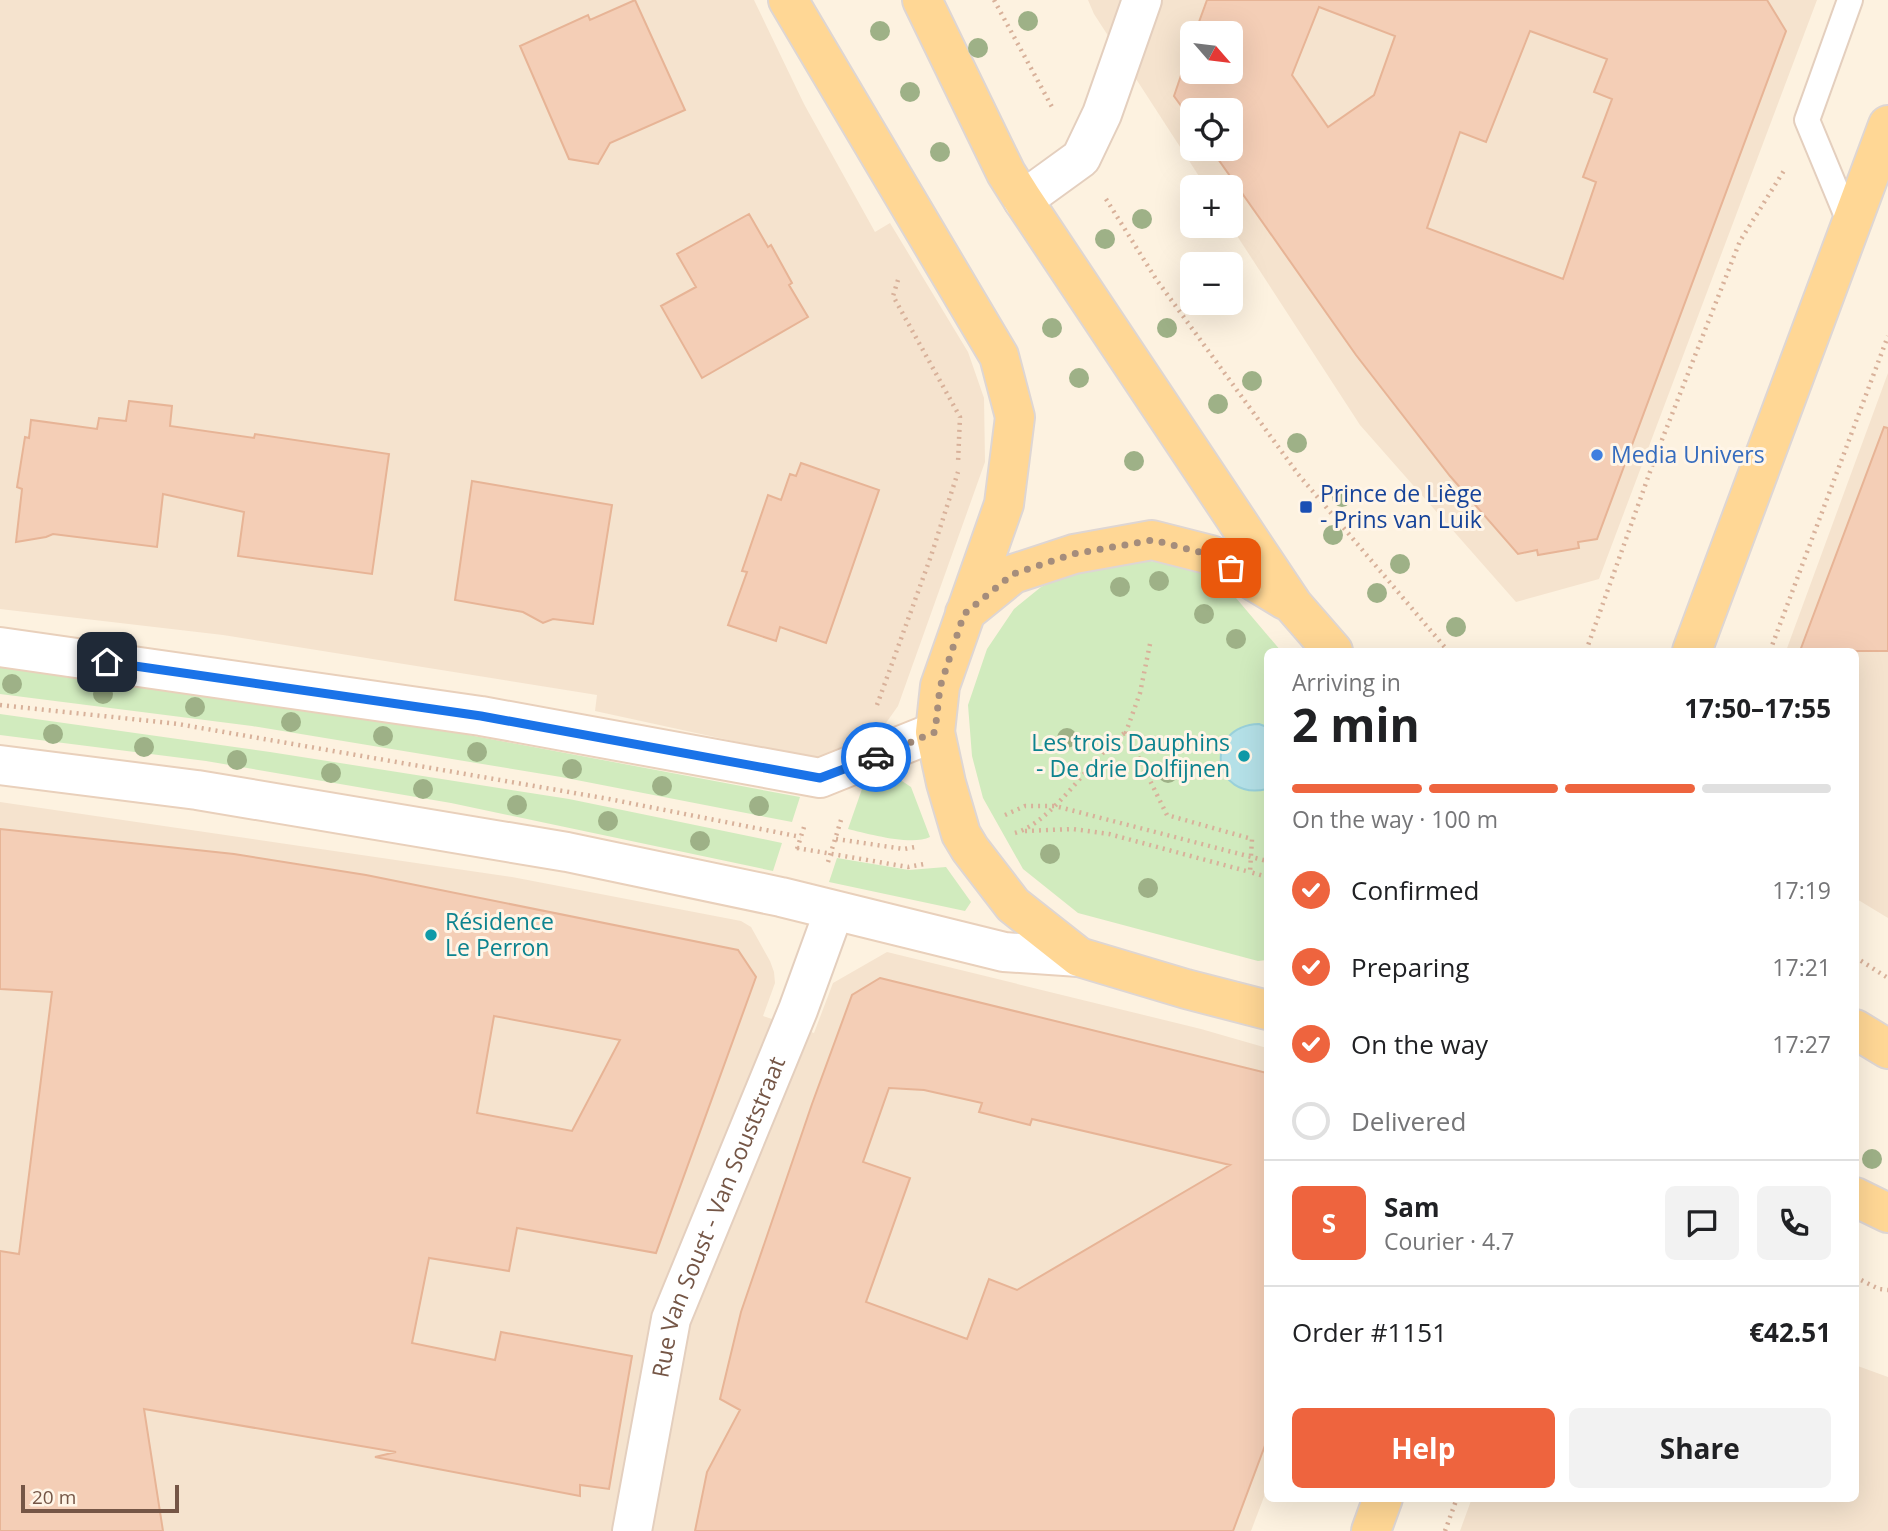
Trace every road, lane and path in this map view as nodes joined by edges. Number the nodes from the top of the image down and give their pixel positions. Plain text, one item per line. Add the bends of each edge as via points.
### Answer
1 (788, 0) edge
2 (922, 0) edge
3 (994, 0) edge
4 (1142, 0) edge
5 (1850, 0) edge
6 (1807, 120) junction
7 (1888, 125) edge
8 (1081, 158) junction
9 (1023, 200) junction
10 (1851, 226) junction
11 (936, 247) junction
12 (1888, 336) edge
13 (1293, 605) junction
14 (964, 614) junction
15 (1150, 644) dead end
16 (0, 647) edge
17 (1330, 648) edge
18 (1445, 648) edge
19 (1587, 648) edge
20 (1693, 648) edge
21 (1771, 648) edge
22 (0, 705) edge
23 (935, 732) junction
24 (1126, 732) junction
25 (0, 765) edge
26 (854, 766) junction
27 (1055, 806) junction
28 (807, 816) dead end
29 (1025, 831) junction
30 (961, 834) junction
31 (801, 837) junction
32 (1004, 837) dead end
33 (836, 839) dead end
34 (797, 848) junction
35 (1250, 857) junction
36 (793, 860) dead end
37 (1264, 860) edge
38 (927, 864) dead end
39 (1250, 872) junction
40 (1264, 876) edge
41 (834, 911) junction
42 (1079, 957) junction
43 (1859, 960) edge
44 (1888, 978) edge
45 (1264, 987) edge
46 (1186, 989) junction
47 (1264, 1009) edge
48 (1859, 1031) edge
49 (1888, 1049) edge
50 (1859, 1199) edge
51 (1888, 1213) edge
52 (1859, 1279) edge
53 (1888, 1290) edge
54 (1382, 1502) edge
55 (1456, 1502) edge
56 (632, 1531) edge
57 (1371, 1531) edge
58 (1445, 1531) edge

1 - 11 main road
2 - 9 main road
3 - 8 path
4 - 8 street via 1102,114
5 - 6 lane
6 - 10 lane
6 - 19 path via 1790,160 1740,242 1656,455
7 - 10 main road
8 - 9 street
8 - 18 path via 1156,279 1298,474
9 - 13 main road
10 - 20 main road
11 - 14 main road via 999,356 1015,417 1004,504
11 - 26 path via 901,268 894,296 960,417 958,472
12 - 21 path
13 - 14 main road via 1211,555 1153,540 1073,554 1013,574
13 - 17 main road
14 - 23 main road via 940,687
15 - 24 path
16 - 26 street via 481,716 820,778
22 - 31 path via 178,724
23 - 26 street
23 - 30 main road
24 - 27 path
24 - 35 path via 1167,815 1252,839
25 - 41 street via 197,790 567,852
27 - 29 path
27 - 30 path via 1025,806
27 - 35 path
28 - 31 path
29 - 32 path
29 - 39 path via 1073,829 1109,834
30 - 33 path via 904,849
30 - 42 main road via 1013,905
31 - 34 path
34 - 36 path
34 - 38 path via 908,867
35 - 37 path
35 - 39 path
39 - 40 path
41 - 42 street via 1004,952
41 - 56 street, Rue Van Soust - Van Souststraat via 671,1319
42 - 46 main road
43 - 44 path
45 - 46 main road
46 - 47 main road
48 - 49 main road
50 - 51 main road
52 - 53 path
54 - 57 main road
55 - 58 path

